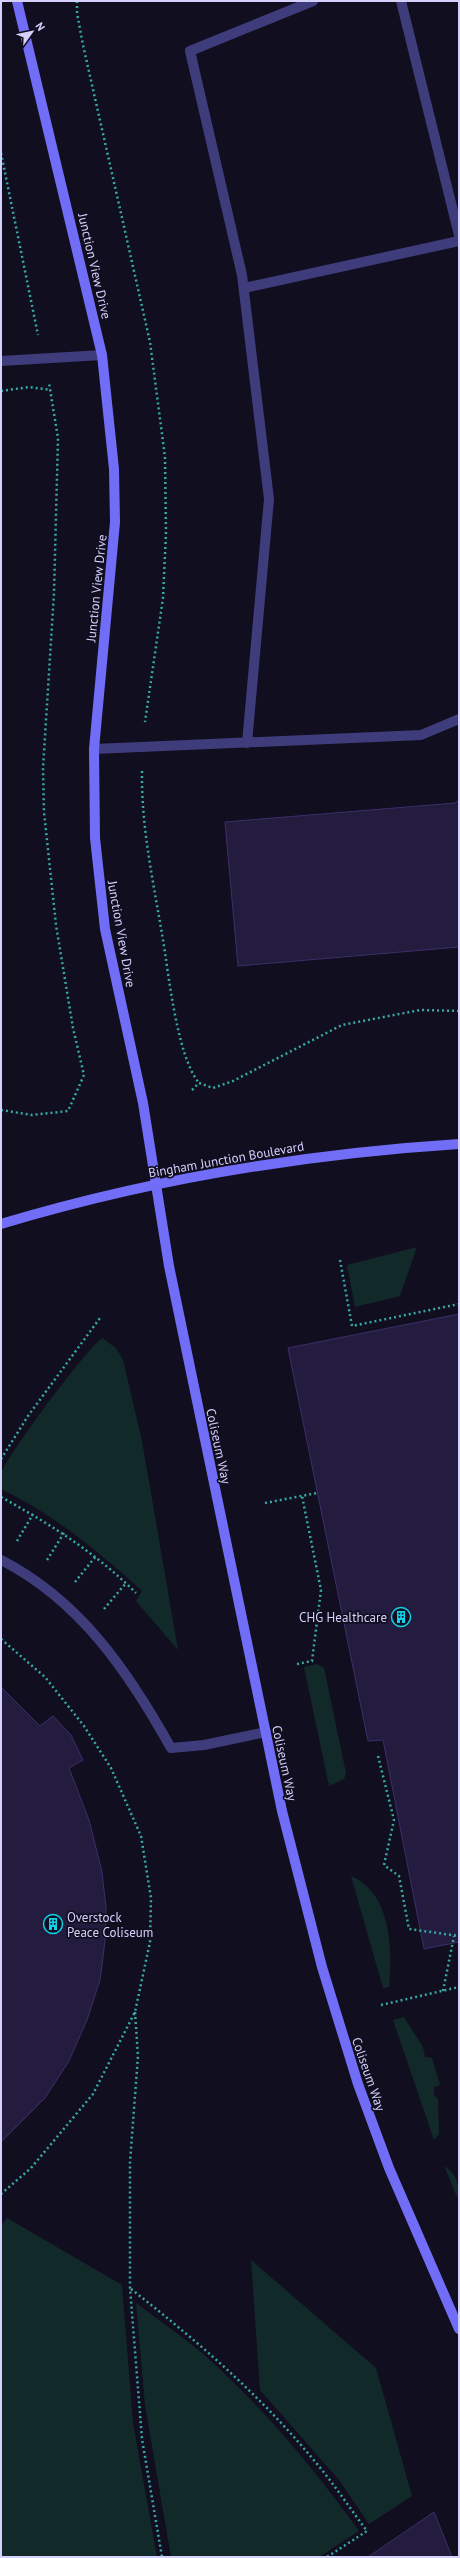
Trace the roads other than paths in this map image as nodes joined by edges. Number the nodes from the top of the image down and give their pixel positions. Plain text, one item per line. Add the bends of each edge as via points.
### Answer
1 (17, 1) edge
2 (313, 1) edge
3 (401, 1) edge
4 (459, 235) edge
5 (459, 241) edge
6 (244, 288) junction
7 (102, 355) junction
8 (1, 361) edge
9 (459, 719) edge
10 (247, 742) junction
11 (94, 749) junction
12 (459, 1144) edge
13 (156, 1183) junction
14 (1, 1224) edge
15 (3, 1561) edge
16 (266, 1732) junction
17 (459, 2329) edge

1 - 7 street, Junction View Drive
2 - 6 lane via 190,51
3 - 4 lane
5 - 6 lane
6 - 10 lane via 269,499
7 - 8 lane
7 - 11 street, Junction View Drive via 114,469 116,522
9 - 10 lane via 421,734
10 - 11 lane
11 - 13 street, Junction View Drive via 96,838 105,929 143,1103
12 - 13 street, Bingham Junction Boulevard via 337,1154
13 - 14 street, Bingham Junction Boulevard
13 - 16 street, Coliseum Way via 169,1266
15 - 16 lane via 33,1580 89,1626 124,1670 171,1748 204,1745
16 - 17 street, Coliseum Way via 282,1811 338,2024 389,2168

